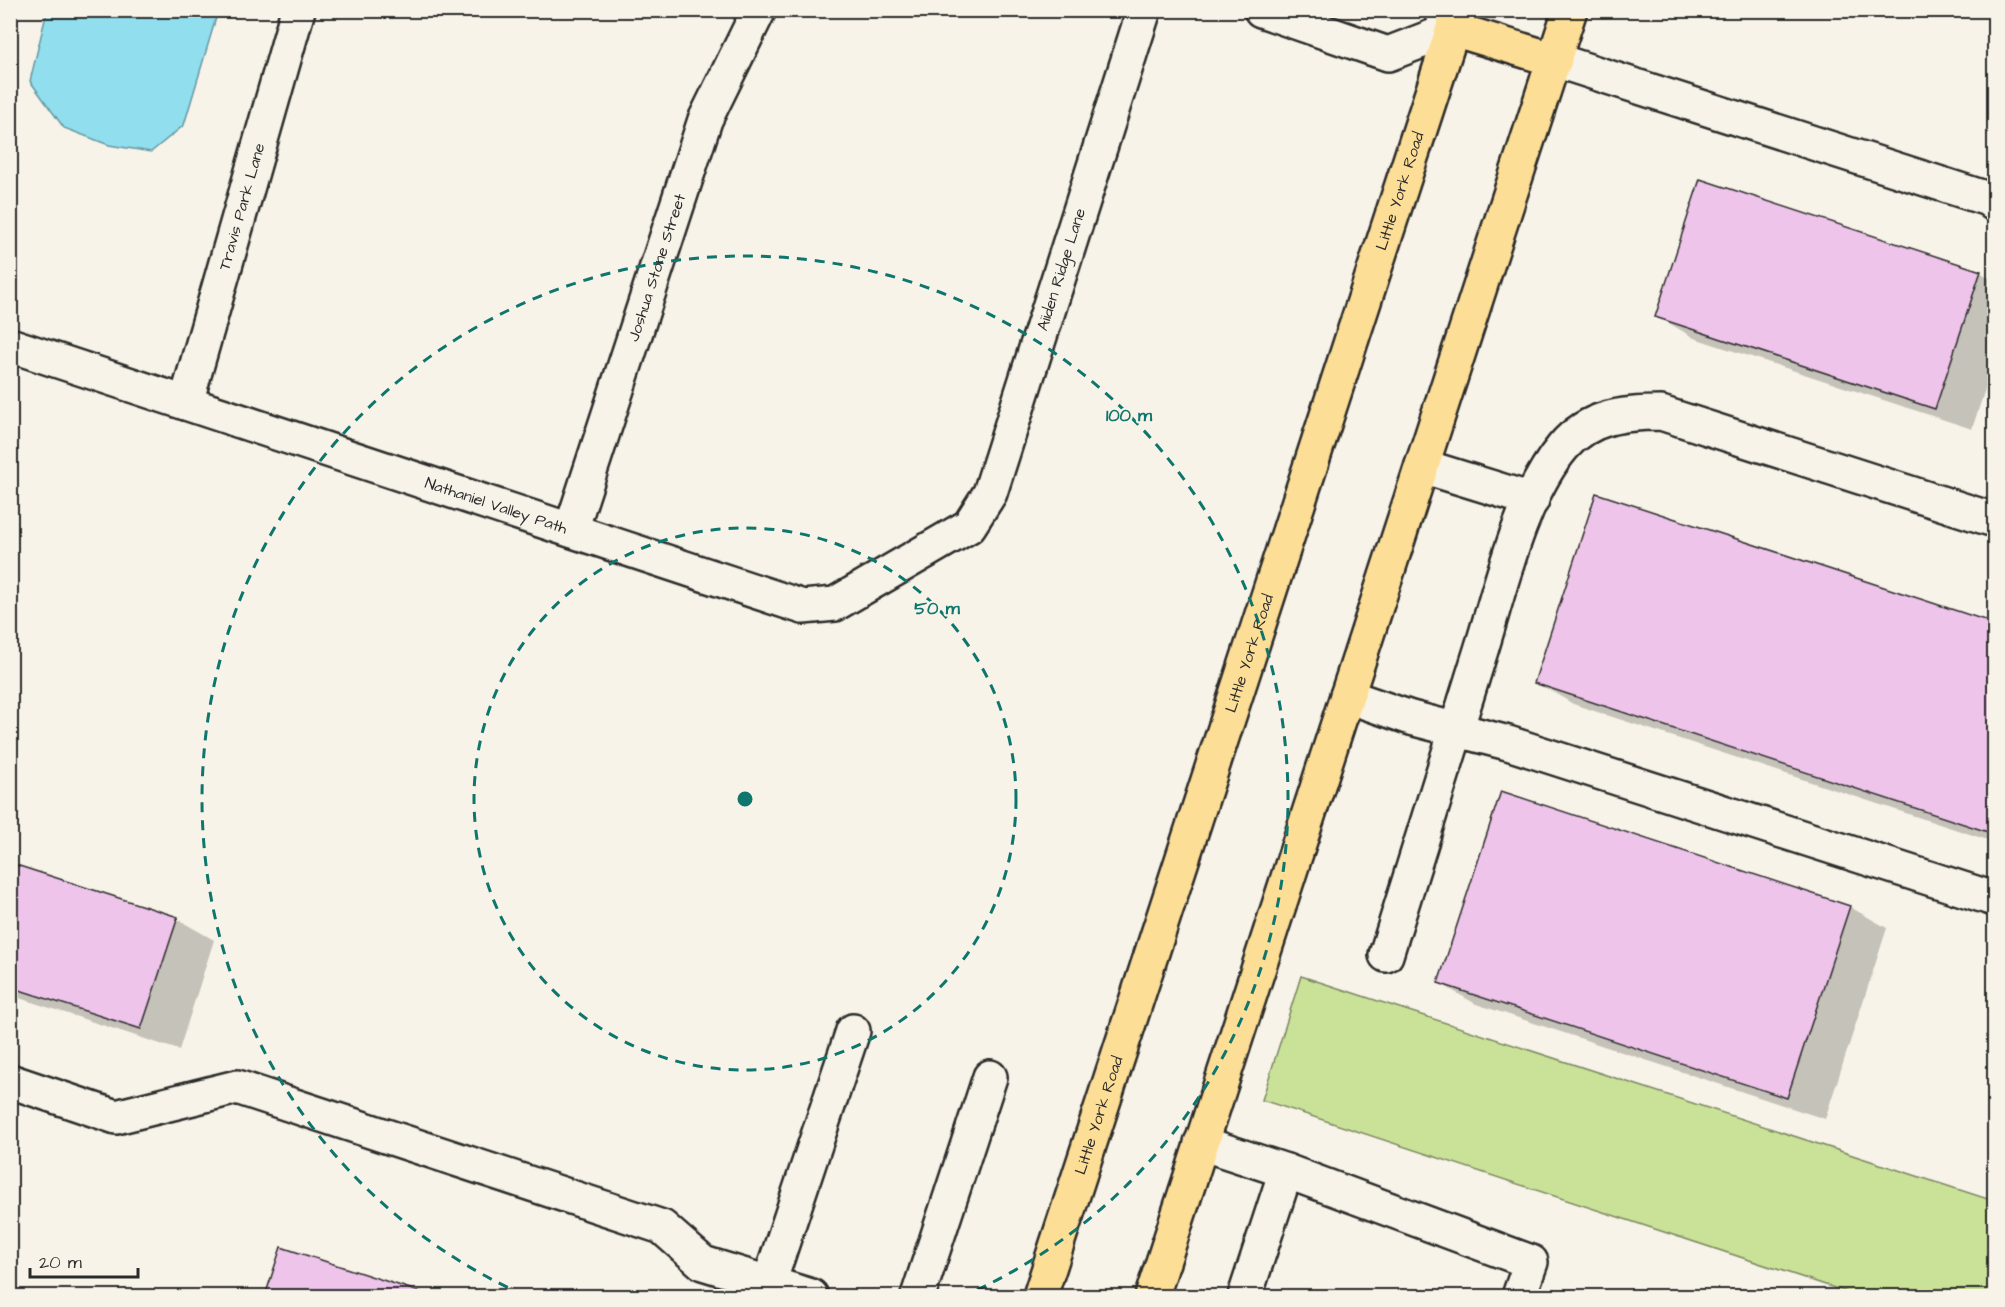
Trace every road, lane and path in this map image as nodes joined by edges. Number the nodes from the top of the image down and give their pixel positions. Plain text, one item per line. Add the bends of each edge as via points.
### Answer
1 (298, 10) edge
2 (759, 10) edge
3 (1144, 10) edge
4 (1261, 10) edge
5 (1570, 10) edge
6 (1451, 17) edge
7 (1340, 24) edge
8 (1555, 60) junction
9 (1995, 204) edge
10 (10, 345) edge
11 (186, 403) junction
12 (1422, 466) junction
13 (1532, 500) junction
14 (1995, 520) edge
15 (969, 526) joint
16 (572, 530) junction
17 (1347, 696) junction
18 (1456, 730) junction
19 (1995, 899) edge
20 (1386, 955) dead end
21 (853, 1031) dead end
22 (990, 1077) dead end
23 (10, 1082) edge
24 (1201, 1143) junction
25 (1286, 1172) junction
26 (770, 1283) junction
27 (811, 1296) edge
28 (918, 1296) edge
29 (1040, 1296) edge
30 (1152, 1296) edge
31 (1245, 1296) edge
32 (1519, 1296) edge

1 - 11 street, Travis Park Lane
2 - 16 street, Joshua Stone Street via 705,120
3 - 15 street, Aiiden Ridge Lane via 990,493
4 - 7 street
5 - 8 main road
6 - 7 street via 1388,54
6 - 8 main road
6 - 29 main road, Little York Road
8 - 9 street
8 - 12 main road
10 - 11 street, Nathaniel Valley Path
11 - 16 street, Nathaniel Valley Path
12 - 13 street
12 - 17 main road
13 - 14 street via 1563,446 1589,423 1626,413 1661,412
13 - 18 street
15 - 16 street, Nathaniel Valley Path via 835,604 803,607
17 - 18 street
17 - 24 main road
18 - 19 street via 1508,743
18 - 20 street
21 - 26 street
22 - 28 street
23 - 26 street via 116,1117 237,1087 662,1227 703,1263
24 - 25 street
24 - 30 main road
25 - 31 street
25 - 32 street via 1531,1262
26 - 27 street

